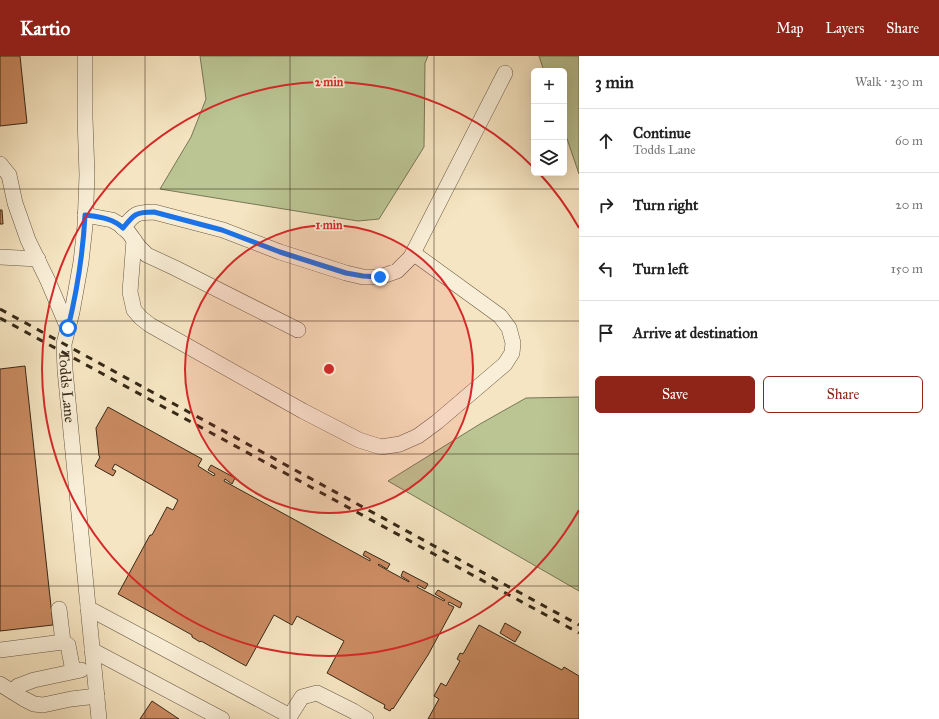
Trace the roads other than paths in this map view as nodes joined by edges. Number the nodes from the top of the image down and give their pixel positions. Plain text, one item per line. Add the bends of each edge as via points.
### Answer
1 (85, 56) edge
2 (505, 73) dead end
3 (0, 164) edge
4 (85, 215) junction
5 (123, 228) junction
6 (134, 240) junction
7 (413, 253) junction
8 (0, 257) edge
9 (38, 260) junction
10 (68, 328) junction
11 (298, 330) dead end
12 (59, 608) dead end
13 (88, 608) junction
14 (63, 642) junction
15 (0, 650) edge
16 (92, 650) junction
17 (94, 667) junction
18 (73, 671) junction
19 (6, 687) edge
20 (97, 696) junction
21 (289, 718) edge
22 (99, 719) edge
23 (222, 719) edge
24 (366, 719) edge

1 - 4 street, Todds Lane
2 - 7 street
3 - 9 street via 9,175 15,202
4 - 5 street via 112,220
4 - 10 street, Todds Lane via 81,262
5 - 6 street
5 - 7 street via 136,214 154,212 222,230 280,252 363,276 380,277 397,271
6 - 7 street via 130,292 134,310 141,318 303,411 359,440 381,447 400,444 418,436 505,364 512,353 513,343 509,328 500,316
6 - 11 street via 147,255
8 - 9 street
9 - 10 street
10 - 13 street, Todds Lane via 64,344 65,370
12 - 14 street
13 - 16 street, Todds Lane
13 - 21 street
14 - 15 street
14 - 18 street via 68,645
16 - 17 street, Todds Lane
16 - 23 street
17 - 18 street
17 - 20 street, Todds Lane
18 - 19 street
19 - 20 street via 34,704 42,705
20 - 22 street, Todds Lane
21 - 24 street via 302,697 317,693

